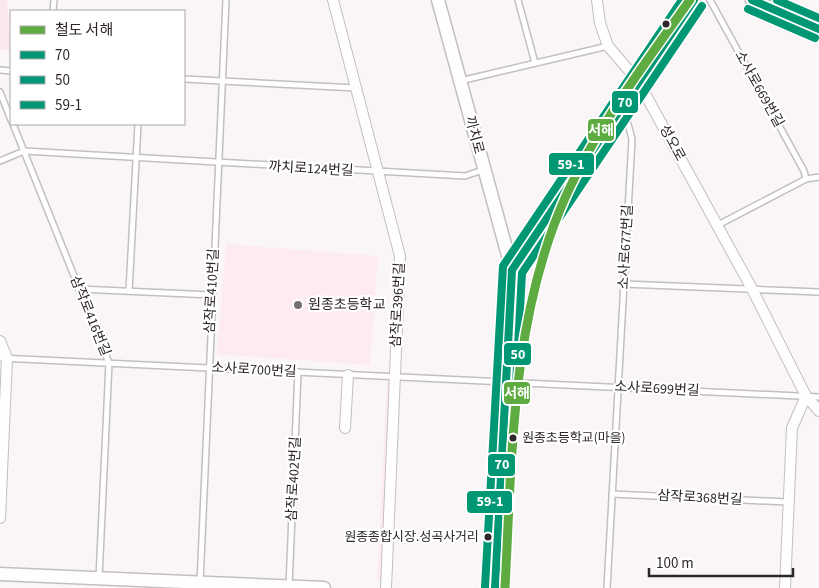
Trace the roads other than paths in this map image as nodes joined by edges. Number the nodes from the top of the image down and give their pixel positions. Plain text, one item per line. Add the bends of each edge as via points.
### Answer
1 (226, 0) edge
2 (333, 0) edge
3 (438, 0) edge
4 (518, 0) edge
5 (596, 0) edge
6 (694, 0) edge
7 (710, 0) edge
8 (752, 0) edge
9 (819, 29) edge
10 (608, 46) junction
11 (535, 63) junction
12 (185, 79) edge
13 (222, 81) junction
14 (460, 81) junction
15 (638, 81) junction
16 (356, 88) junction
17 (0, 92) edge
18 (619, 108) junction
19 (10, 117) edge
20 (13, 125) edge
21 (138, 125) edge
22 (24, 151) junction
23 (136, 157) junction
24 (0, 161) edge
25 (218, 164) junction
26 (484, 169) junction
27 (378, 172) junction
28 (819, 177) edge
29 (806, 179) junction
30 (716, 226) junction
31 (512, 270) junction
32 (624, 284) junction
33 (752, 287) junction
34 (79, 289) junction
35 (129, 291) junction
36 (819, 292) edge
37 (212, 295) junction
38 (0, 341) edge
39 (4, 358) edge
40 (109, 363) junction
41 (208, 368) junction
42 (298, 372) junction
43 (348, 375) junction
44 (394, 377) junction
45 (507, 382) junction
46 (618, 388) junction
47 (806, 396) junction
48 (819, 397) edge
49 (819, 411) edge
50 (345, 428) dead end
51 (612, 494) junction
52 (787, 502) junction
53 (0, 518) edge
54 (0, 574) edge
55 (99, 578) junction
56 (199, 585) edge
57 (289, 586) junction
58 (324, 588) edge
59 (386, 588) edge
60 (495, 588) edge
61 (607, 588) edge
62 (785, 588) edge

1 - 13 lane, 삼작로410번길
2 - 16 street, 삼작로396번길
3 - 14 street, 까치로
4 - 11 lane
5 - 10 street, 성오로
6 - 15 street
7 - 29 lane, 소사로669번길
8 - 9 street
10 - 11 lane
10 - 15 street, 성오로
11 - 14 lane
12 - 13 lane
13 - 16 lane
13 - 25 lane, 삼작로410번길
14 - 26 street, 까치로
15 - 18 street
15 - 30 street, 성오로
16 - 27 street, 삼작로396번길
17 - 19 lane, 삼작로416번길
18 - 31 street
18 - 32 lane, 소사로677번길 via 632,139
20 - 22 lane, 삼작로416번길
21 - 23 lane
22 - 23 lane, 까치로124번길
22 - 24 lane, 까치로124번길
22 - 34 lane, 삼작로416번길
23 - 25 lane, 까치로124번길
23 - 35 lane
25 - 27 lane, 까치로124번길
25 - 37 lane, 삼작로410번길
26 - 27 lane, 까치로124번길 via 465,176
26 - 31 street, 까치로
27 - 44 street, 삼작로396번길 via 400,256
28 - 29 lane
29 - 30 lane
30 - 33 street, 성오로
31 - 45 street
32 - 33 lane
32 - 46 lane, 소사로677번길
33 - 36 lane
33 - 47 street, 성오로
34 - 35 lane
34 - 40 lane, 삼작로416번길
35 - 37 lane
37 - 41 lane, 삼작로410번길
38 - 39 street
39 - 40 lane, 소사로700번길
39 - 53 street
40 - 41 lane, 소사로700번길
40 - 55 lane, 삼작로416번길
41 - 42 lane, 소사로700번길
41 - 56 lane, 삼작로410번길
42 - 43 lane, 소사로700번길
42 - 57 lane, 삼작로402번길
43 - 44 lane, 소사로700번길
43 - 50 street
44 - 45 lane, 소사로700번길
44 - 59 street, 삼작로396번길
45 - 46 lane, 소사로699번길
45 - 60 street
46 - 47 lane, 소사로699번길
46 - 51 lane, 소사로677번길
47 - 48 lane, 소사로699번길
47 - 49 street, 성오로
47 - 52 street via 792,428
51 - 52 lane, 삼작로368번길
51 - 61 lane, 소사로677번길
52 - 62 street
54 - 55 street
55 - 56 street
56 - 57 street
57 - 58 street

